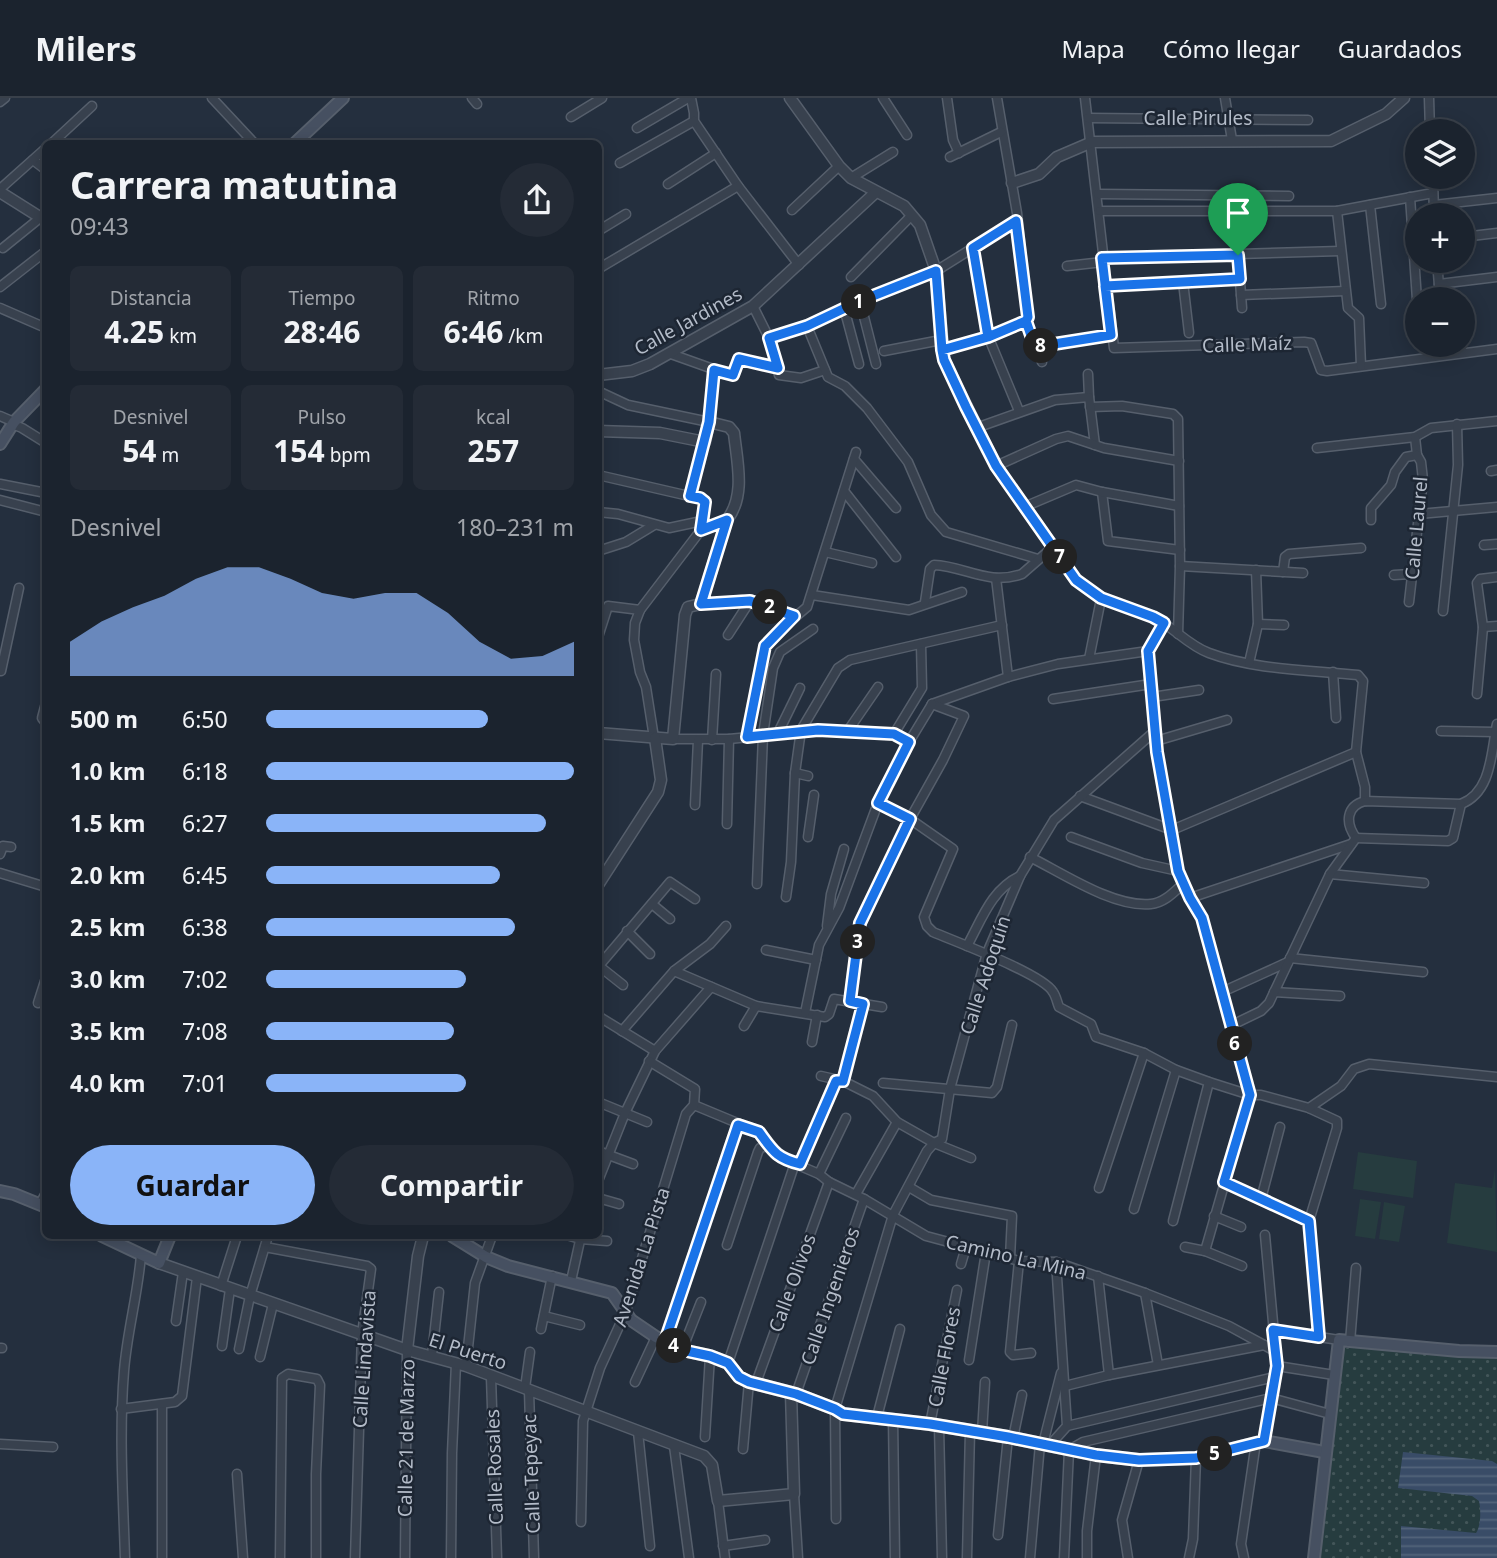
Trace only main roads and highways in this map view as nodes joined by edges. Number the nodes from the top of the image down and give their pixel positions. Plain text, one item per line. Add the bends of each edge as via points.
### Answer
1 (342, 98) edge
2 (298, 140) edge
3 (41, 400) edge
4 (0, 443) edge
5 (0, 1191) edge
6 (42, 1206) edge
7 (108, 1239) edge
8 (169, 1239) edge
9 (462, 1239) edge
10 (1497, 1352) edge
11 (1324, 1452) junction
12 (1314, 1558) edge

1 - 2 main road
3 - 4 main road via 13,423
5 - 6 main road
7 - 8 main road, El Puerto via 159,1263
9 - 11 main road via 508,1266 612,1293 631,1320 660,1339 728,1363 739,1377 753,1383 793,1393 843,1414 1139,1460 1196,1458 1260,1442
10 - 11 main road via 1344,1341 1334,1375
11 - 12 main road

